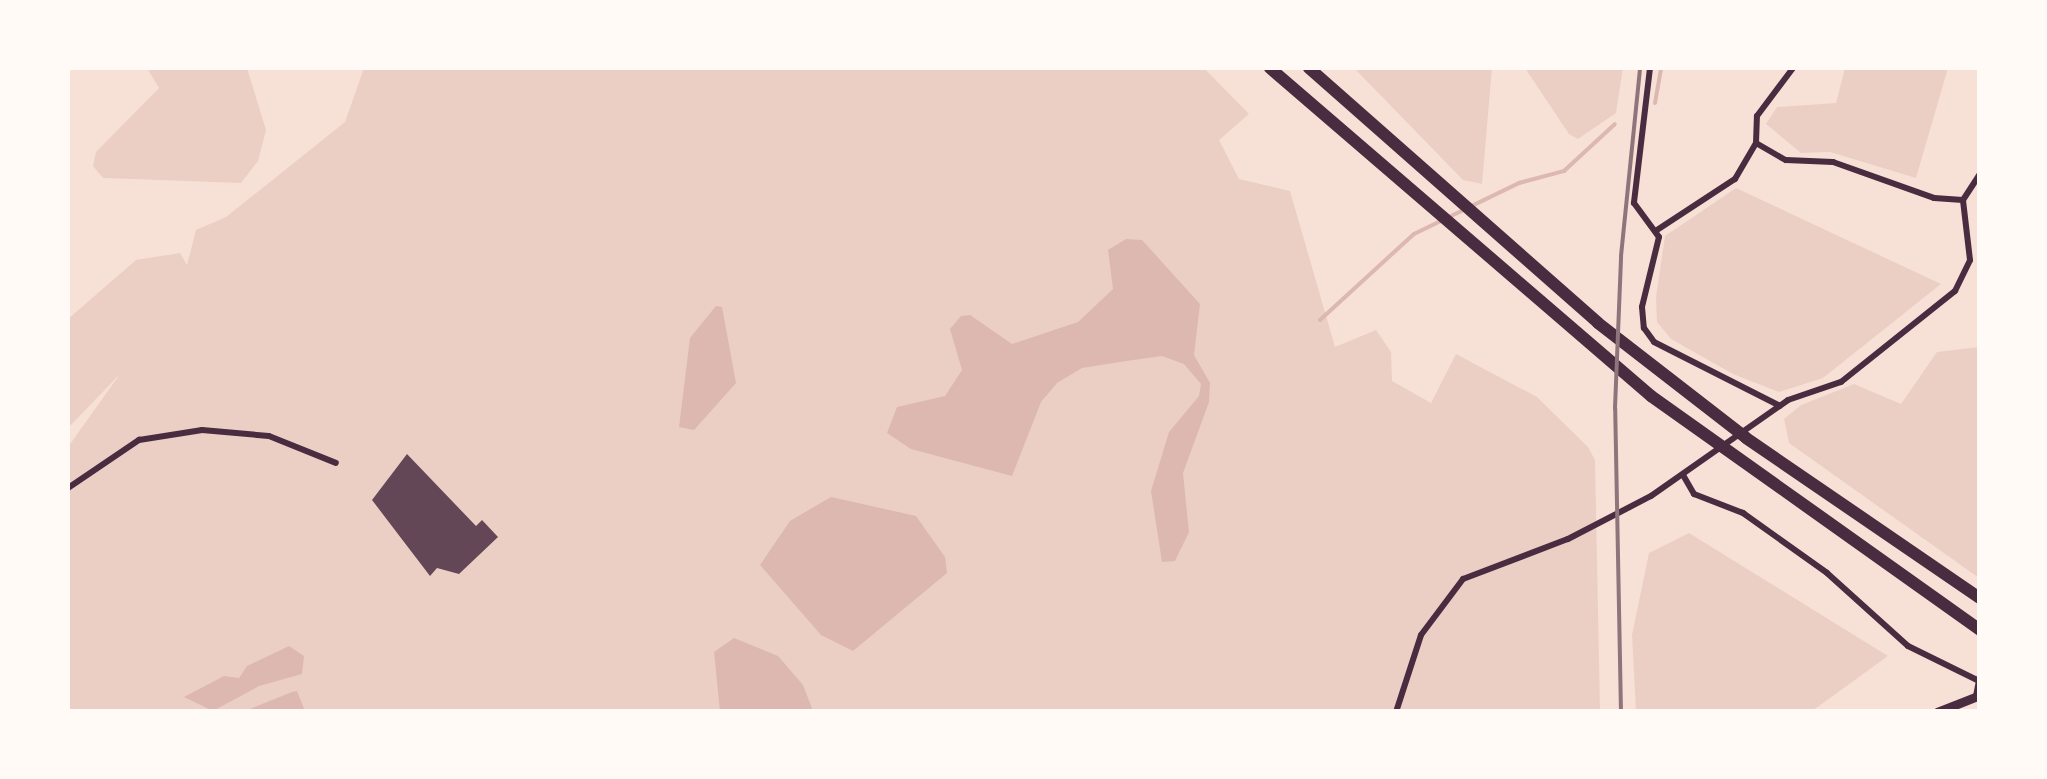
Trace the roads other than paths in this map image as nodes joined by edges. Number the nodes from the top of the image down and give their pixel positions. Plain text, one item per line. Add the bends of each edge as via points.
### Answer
1 (1270, 68) edge
2 (1309, 68) edge
3 (1650, 68) edge
4 (1792, 68) edge
5 (1756, 143) junction
6 (1980, 174) edge
7 (1963, 200) junction
8 (1658, 230) junction
9 (1778, 408) junction
10 (336, 462) dead end
11 (1686, 473) junction
12 (68, 488) edge
13 (1980, 598) edge
14 (1980, 630) edge
15 (1978, 678) edge
16 (1978, 695) edge
17 (1940, 711) edge
18 (1396, 712) edge

1 - 14 highway via 1651,396
2 - 13 highway via 1550,284 1668,378
3 - 8 street via 1634,203
4 - 5 street via 1758,116
5 - 7 street via 1786,160 1833,162 1934,198
5 - 8 street via 1735,180
6 - 7 street
7 - 9 street via 1970,260 1955,291 1841,382
8 - 9 street via 1642,308 1648,334
9 - 11 street
10 - 12 street via 268,436 185,432 129,445
11 - 15 street via 1694,494 1743,514 1827,573 1908,646
11 - 18 street via 1568,539 1463,580 1421,635
15 - 16 street
16 - 17 street

